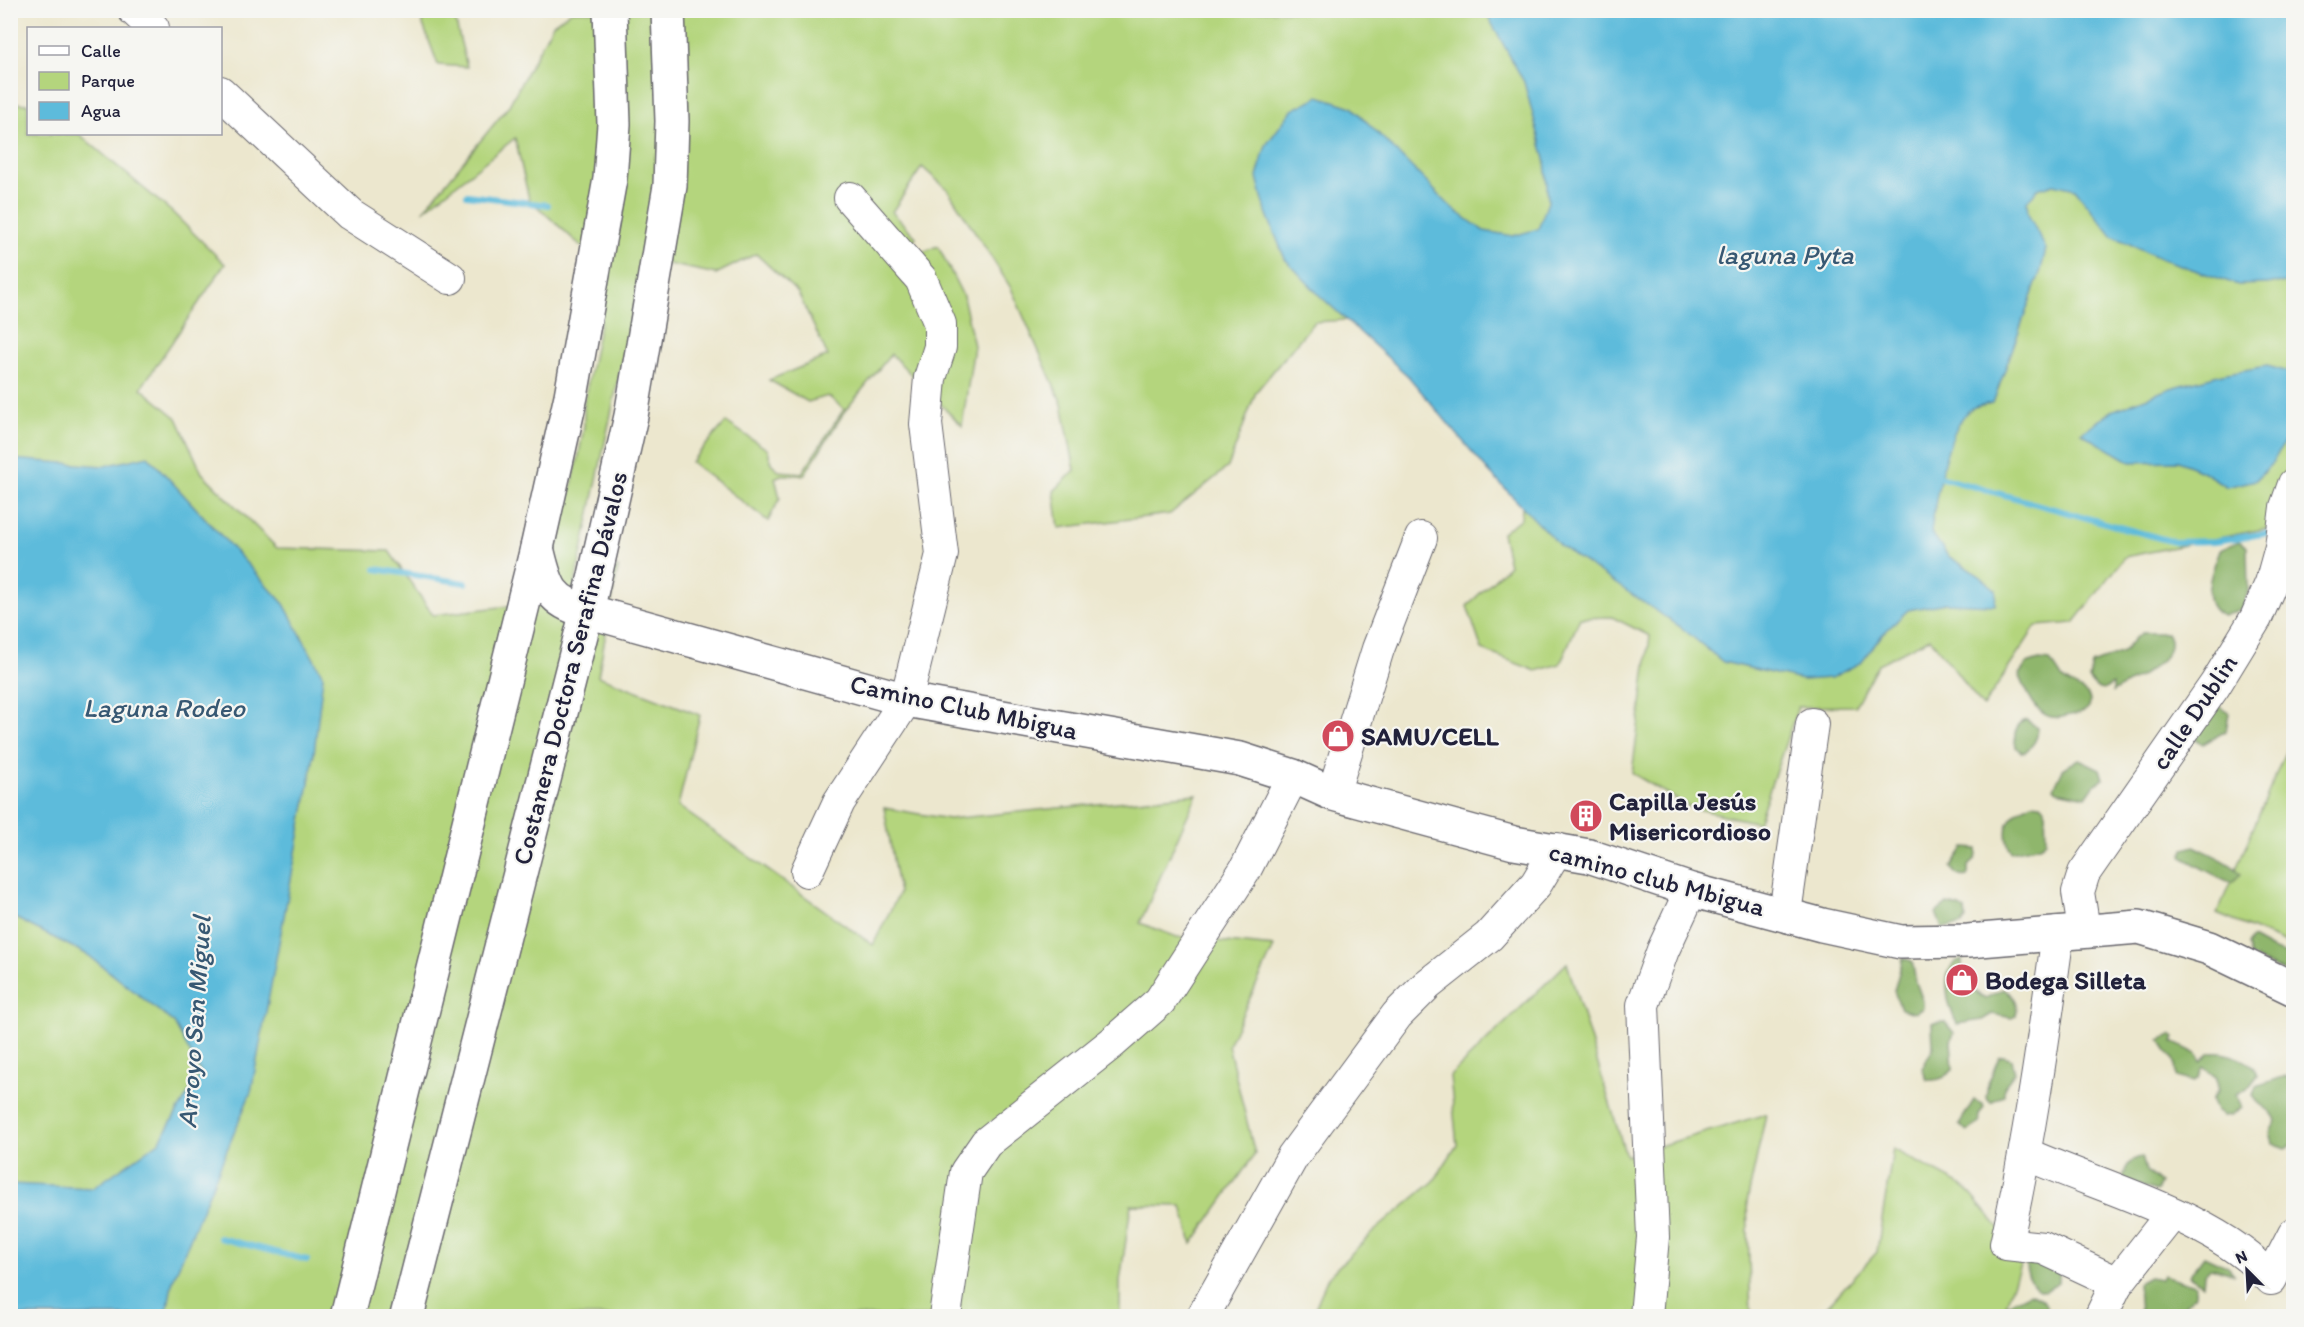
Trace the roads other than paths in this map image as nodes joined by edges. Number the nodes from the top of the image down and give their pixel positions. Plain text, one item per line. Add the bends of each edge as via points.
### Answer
1 (134, 10) edge
2 (609, 10) edge
3 (668, 10) edge
4 (152, 27) edge
5 (222, 94) edge
6 (850, 198) dead end
7 (450, 278) dead end
8 (2294, 484) edge
9 (1421, 538) dead end
10 (537, 548) junction
11 (587, 611) junction
12 (906, 700) junction
13 (1812, 724) dead end
14 (1240, 759) joint
15 (1293, 776) junction
16 (1332, 794) junction
17 (1557, 849) junction
18 (807, 871) dead end
19 (1691, 890) junction
20 (1785, 913) junction
21 (2071, 931) junction
22 (2294, 989) edge
23 (2026, 1154) junction
24 (2172, 1214) junction
25 (2294, 1234) edge
26 (2116, 1285) junction
27 (347, 1317) edge
28 (407, 1317) edge
29 (945, 1317) edge
30 (1203, 1317) edge
31 (1646, 1317) edge
32 (2101, 1317) edge

1 - 4 street
2 - 10 main road via 614,124 610,179 571,396
3 - 11 main road, Costanera Doctora Serafina Dávalos via 670,186 631,416
5 - 7 street via 350,214
6 - 12 street via 921,279 940,324 940,347 930,378 926,424 942,554
8 - 21 street, calle Dublin via 2278,556 2256,618 2215,685 2085,873
9 - 16 street via 1378,649
10 - 11 main road, Camino Club Mbigua via 544,577 555,596 565,606
10 - 27 main road
11 - 12 main road, Camino Club Mbigua
11 - 28 main road, Costanera Doctora Serafina Dávalos
12 - 14 main road, Camino Club Mbigua
12 - 18 street via 840,802
13 - 20 street
14 - 15 main road, camino club Mbigua
15 - 16 main road, camino club Mbigua
15 - 29 street via 1245,870 1160,1001 986,1143 966,1172
16 - 17 main road, camino club Mbigua via 1514,843
17 - 19 main road, camino club Mbigua
17 - 30 street via 1536,884 1489,936 1427,985 1397,1015 1293,1156
19 - 20 main road, camino club Mbigua
19 - 31 street via 1643,1005 1653,1237
20 - 21 main road, camino club Mbigua via 1901,942 1968,941
21 - 22 main road, camino club Mbigua via 2139,927 2209,948
21 - 23 street, calle Dublin via 2046,1031
23 - 24 street
23 - 26 street, calle Dublin via 2007,1244 2043,1248
24 - 25 street via 2252,1258 2271,1279
24 - 26 street
26 - 32 street

